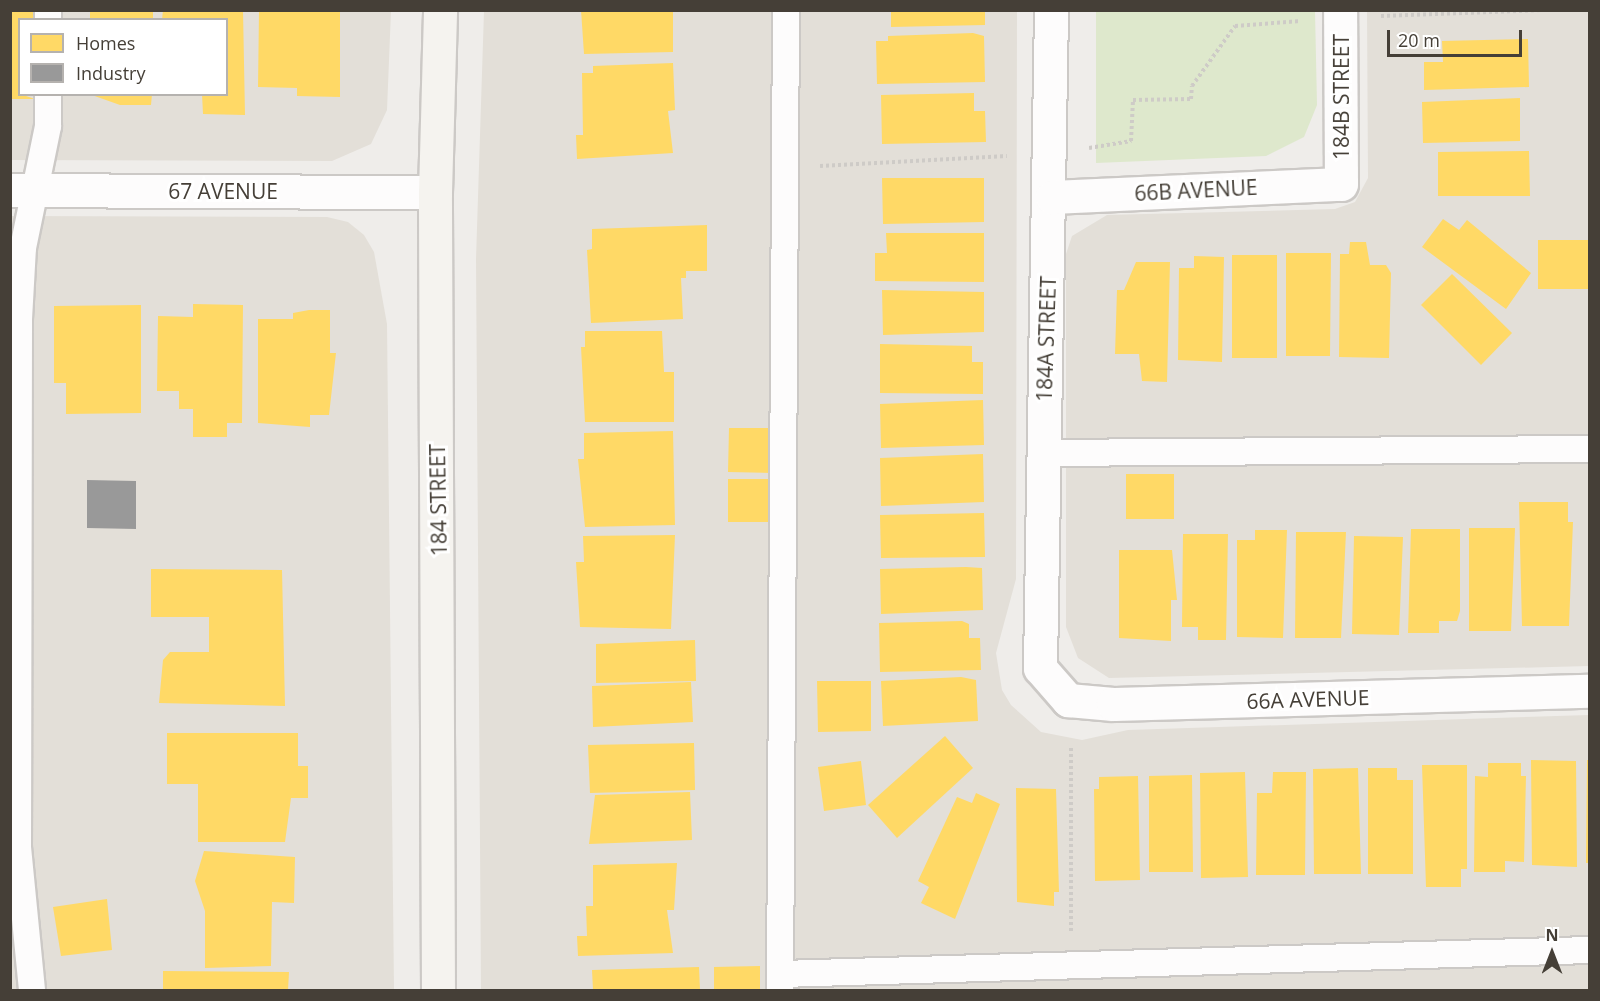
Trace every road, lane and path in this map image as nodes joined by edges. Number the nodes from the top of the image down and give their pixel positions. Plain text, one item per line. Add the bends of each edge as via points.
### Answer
1 (440, 10) edge
2 (786, 10) edge
3 (1051, 10) edge
4 (1542, 10) edge
5 (1356, 13) edge
6 (1309, 20) dead end
7 (48, 96) edge
8 (1084, 152) dead end
9 (1011, 156) dead end
10 (810, 167) dead end
11 (1341, 184) joint
12 (22, 190) edge
13 (435, 192) junction
14 (1052, 197) junction
15 (1590, 449) edge
16 (1041, 453) junction
17 (1040, 668) joint
18 (1590, 691) edge
19 (1071, 748) dead end
20 (1071, 940) dead end
21 (1590, 950) edge
22 (781, 982) edge
23 (33, 990) edge
24 (438, 990) edge

1 - 13 main road, 184 STREET
2 - 22 lane
3 - 14 street, 184A STREET
4 - 5 path
5 - 11 street, 184B STREET
6 - 8 path via 1235,26 1192,86 1191,99 1133,100 1131,141
7 - 12 lane via 48,126
9 - 10 path
11 - 14 street, 66B AVENUE
12 - 13 street, 67 AVENUE
12 - 23 lane via 18,848
13 - 24 main road, 184 STREET
14 - 16 street, 184A STREET
15 - 16 lane
16 - 17 street, 184A STREET
17 - 18 street, 66A AVENUE via 1068,699 1113,704
19 - 20 path
21 - 22 lane

